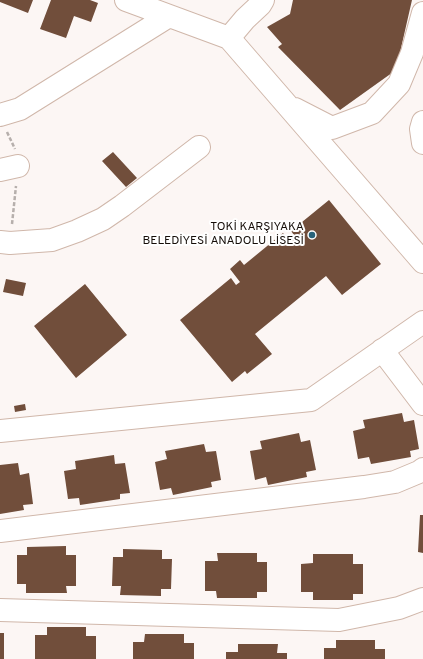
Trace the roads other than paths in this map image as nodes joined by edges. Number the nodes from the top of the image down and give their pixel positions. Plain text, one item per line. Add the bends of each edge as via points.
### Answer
1 (126, 0) edge
2 (263, 0) edge
3 (423, 13) edge
4 (169, 16) junction
5 (229, 38) junction
6 (286, 105) junction
7 (0, 115) edge
8 (423, 122) edge
9 (423, 143) edge
10 (199, 147) dead end
11 (0, 242) edge
12 (423, 262) edge
13 (423, 322) edge
14 (382, 350) junction
15 (423, 404) edge
16 (0, 431) edge
17 (423, 469) edge
18 (0, 531) edge
19 (423, 598) edge
20 (0, 610) edge

1 - 4 street
2 - 5 street
3 - 6 street via 412,53 399,84 372,113 332,128
4 - 5 street
4 - 7 street via 20,109
5 - 6 street
6 - 12 street
8 - 9 street
10 - 11 street via 103,219 52,240
13 - 14 street
14 - 15 street
14 - 16 street via 311,400
17 - 18 street via 395,482 364,487
19 - 20 street via 399,608 339,620

